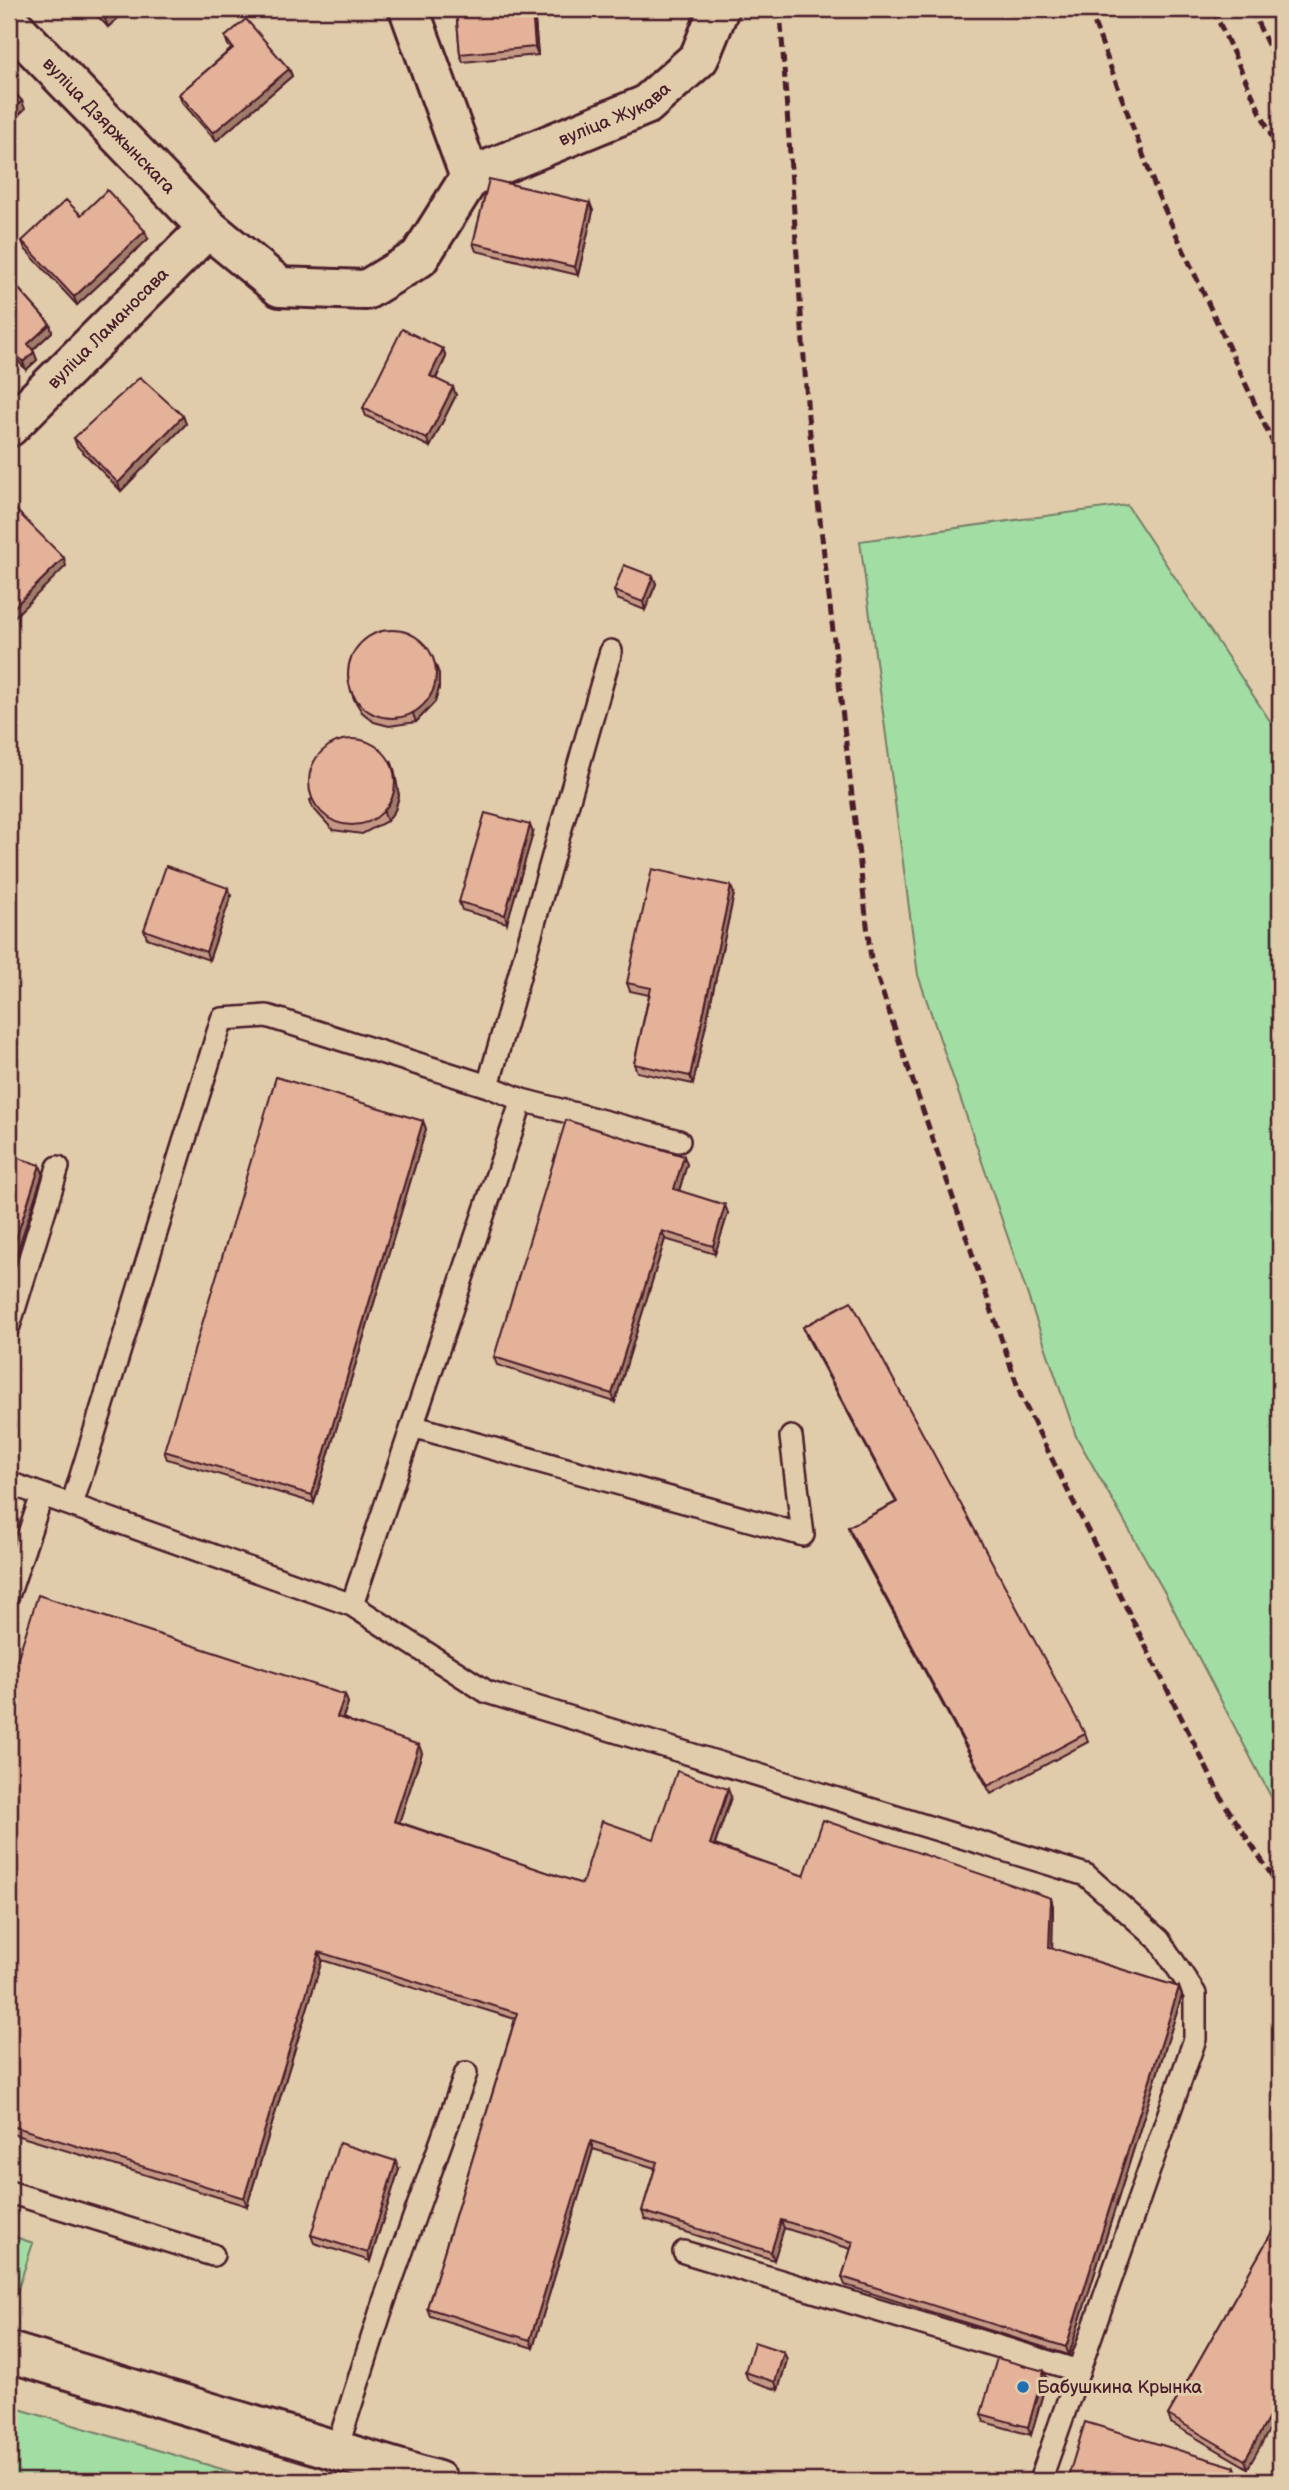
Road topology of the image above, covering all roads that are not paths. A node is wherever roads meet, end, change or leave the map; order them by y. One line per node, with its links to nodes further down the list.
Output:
1 (408, 9): 4 (street)
2 (719, 9): 4 (street, вуліца Жукава)
3 (9, 22): 5 (street, вуліца Дзяржынскага)
4 (470, 177): 5 (street, вуліца Дзяржынскага)
5 (208, 228): 6 (street, вуліца Ламаносава)
6 (9, 427)
7 (611, 651): 8 (lane)
8 (488, 1086): 9 (lane); 17 (lane)
9 (522, 1100): 10 (lane); 13 (lane)
10 (679, 1141)
11 (58, 1167): 12 (lane)
12 (9, 1326)
13 (412, 1426): 14 (lane); 19 (lane)
14 (791, 1437)
15 (9, 1483): 16 (lane)
16 (42, 1495): 17 (lane); 18 (lane)
17 (72, 1505): 19 (lane)
18 (9, 1593)
19 (352, 1605): 25 (lane)
20 (467, 2073): 26 (lane)
21 (9, 2192): 23 (lane)
22 (684, 2252): 25 (lane)
23 (213, 2255)
24 (9, 2352): 26 (street)
25 (1079, 2371): 28 (lane)
26 (336, 2451): 27 (street)
27 (438, 2481)
28 (1040, 2481)

